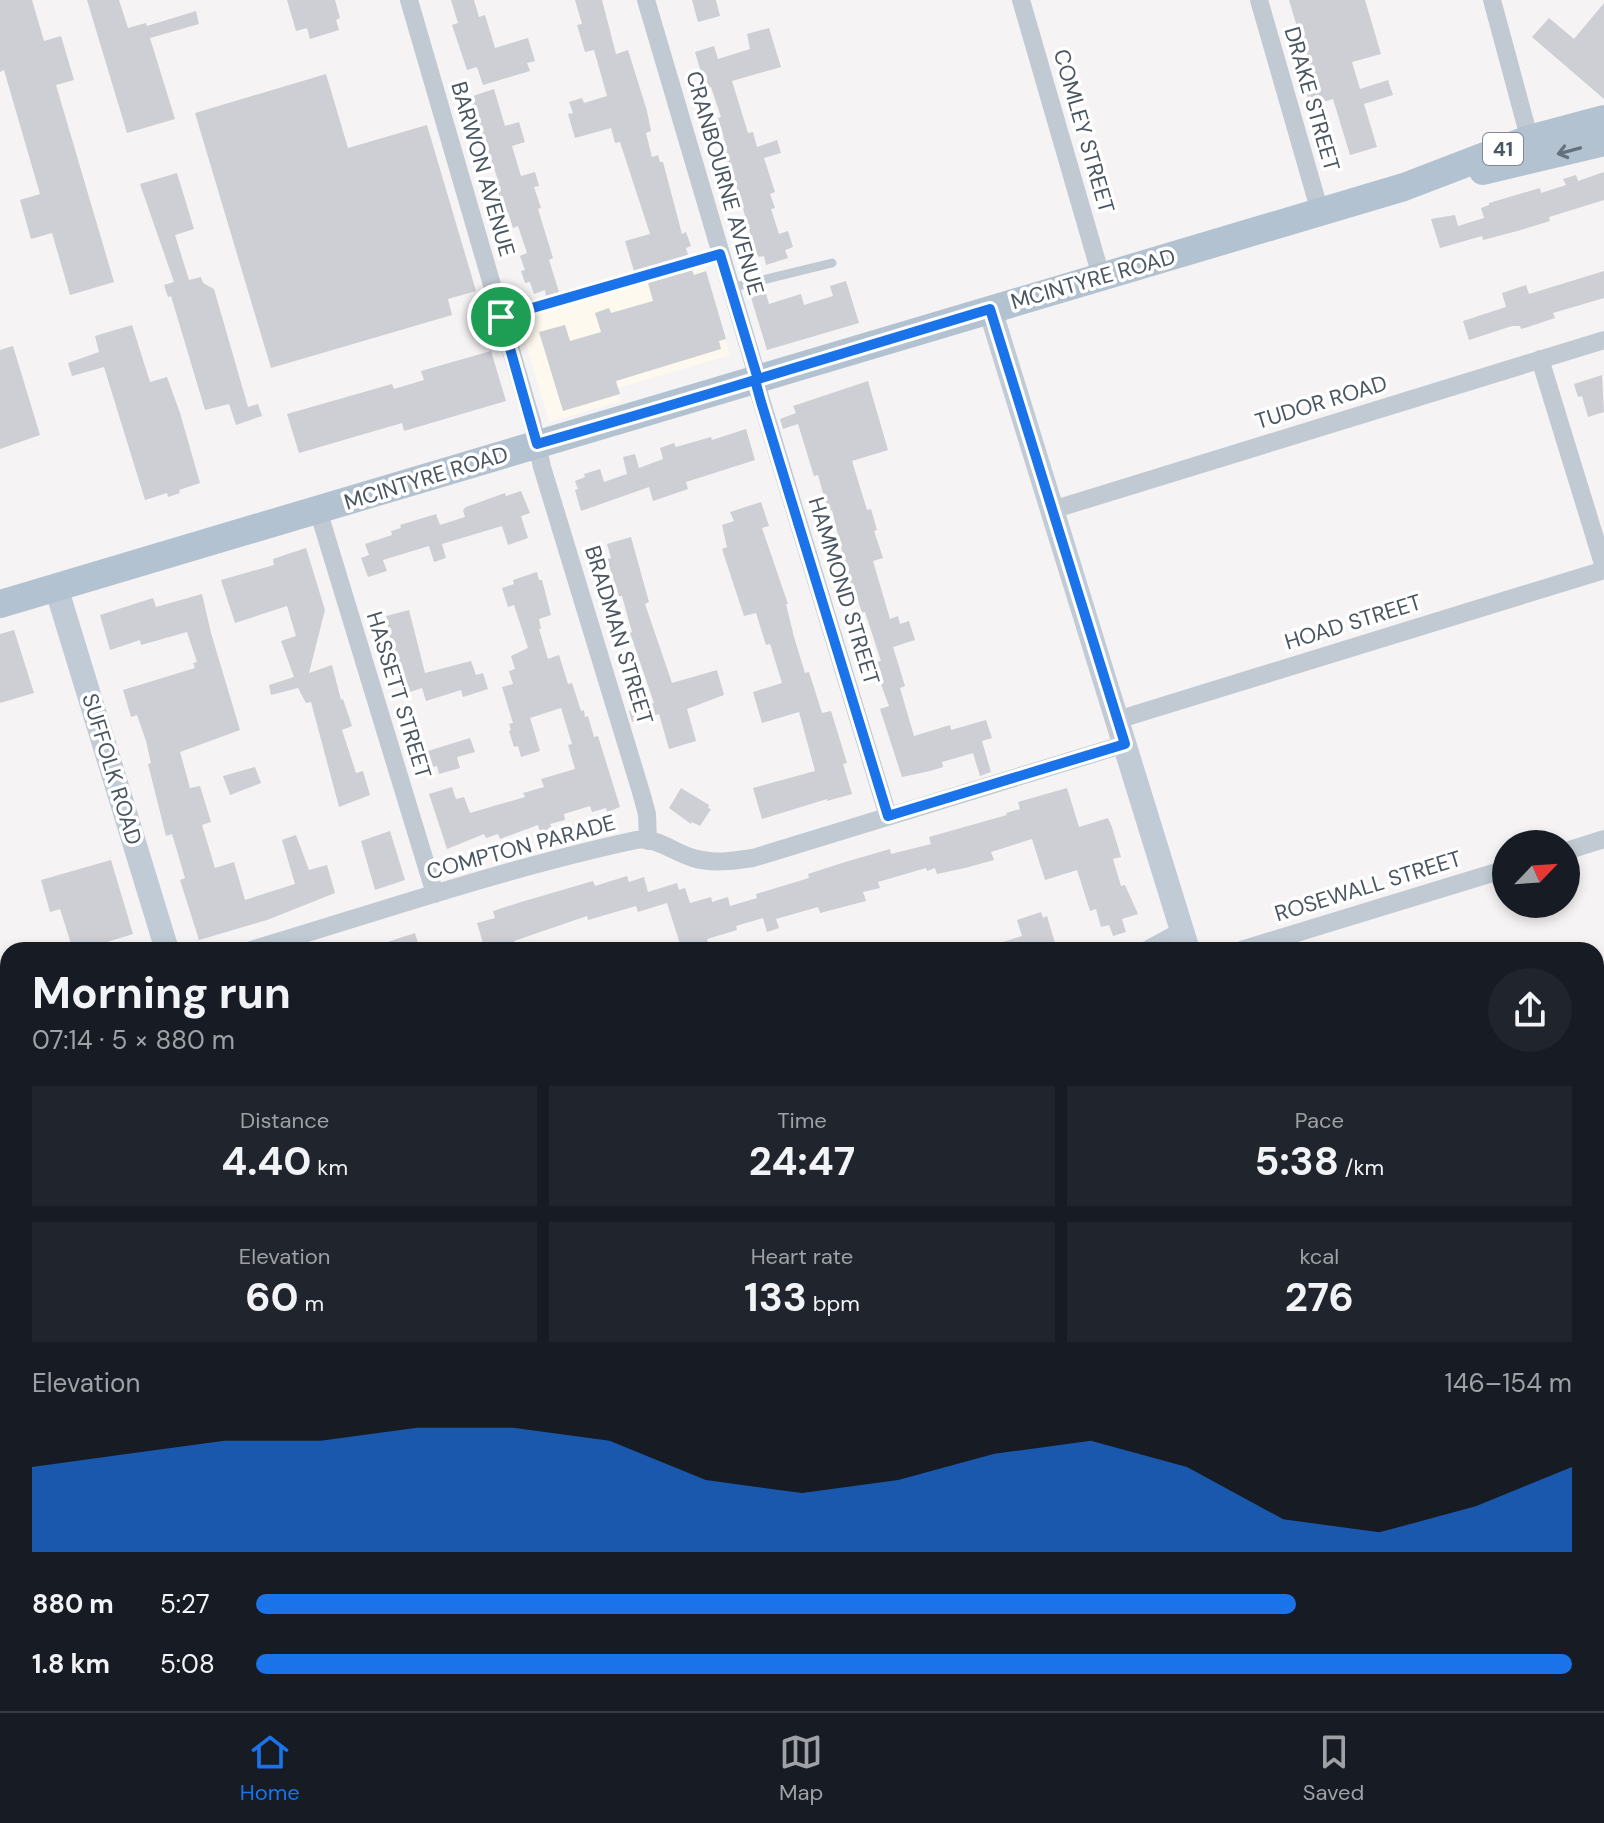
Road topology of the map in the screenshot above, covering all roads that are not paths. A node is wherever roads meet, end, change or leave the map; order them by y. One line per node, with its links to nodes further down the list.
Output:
1 (409, 0): 15 (street, BARWON AVENUE)
2 (646, 0): 10 (street, CRANBOURNE AVENUE)
3 (1021, 0): 12 (street, COMLEY STREET)
4 (1259, 0): 9 (street, DRAKE STREET)
5 (1492, 0): 8 (street)
6 (1604, 119): 8 (main road, MCINTYRE ROAD / 41)
7 (1604, 142): 8 (main road, MCINTYRE ROAD / 41, one-way to 8)
8 (1532, 149): 9 (main road, MCINTYRE ROAD / 41)
9 (1320, 212): 12 (main road, MCINTYRE ROAD / 41)
10 (720, 254): 13 (street, CRANBOURNE AVENUE); 15 (lane)
11 (832, 263): 13 (lane)
12 (1101, 276): 14 (main road, MCINTYRE ROAD / 41)
13 (730, 288): 18 (street, CRANBOURNE AVENUE)
14 (990, 309): 18 (main road, MCINTYRE ROAD / 41); 21 (street)
15 (501, 317): 19 (street, BARWON AVENUE)
16 (1604, 340): 17 (street, TUDOR ROAD)
17 (1540, 359): 21 (street, TUDOR ROAD); 22 (street)
18 (756, 380): 19 (main road, MCINTYRE ROAD / 41); 27 (street, HAMMOND STREET)
19 (537, 444): 20 (main road, MCINTYRE ROAD / 41); 29 (street, BRADMAN STREET)
20 (318, 510): 23 (main road, MCINTYRE ROAD / 41); 32 (street, HASSETT STREET)
21 (1052, 510): 25 (street)
22 (1604, 569): 25 (street, HOAD STREET)
23 (56, 587): 24 (main road, MCINTYRE ROAD / 41); 33 (street, SUFFOLK ROAD)
24 (0, 604)
25 (1117, 720): 26 (street)
26 (1125, 744): 27 (street, COMPTON PARADE); 35 (street)
27 (888, 816): 29 (street, COMPTON PARADE)
28 (1604, 839): 30 (street)
29 (648, 841): 32 (street, COMPTON PARADE)
30 (1580, 847)
31 (1492, 873): 36 (street, ROSEWALL STREET)
32 (435, 894): 34 (street, COMPTON PARADE)
33 (159, 942)
34 (277, 942)
35 (1183, 942)
36 (1269, 942)

